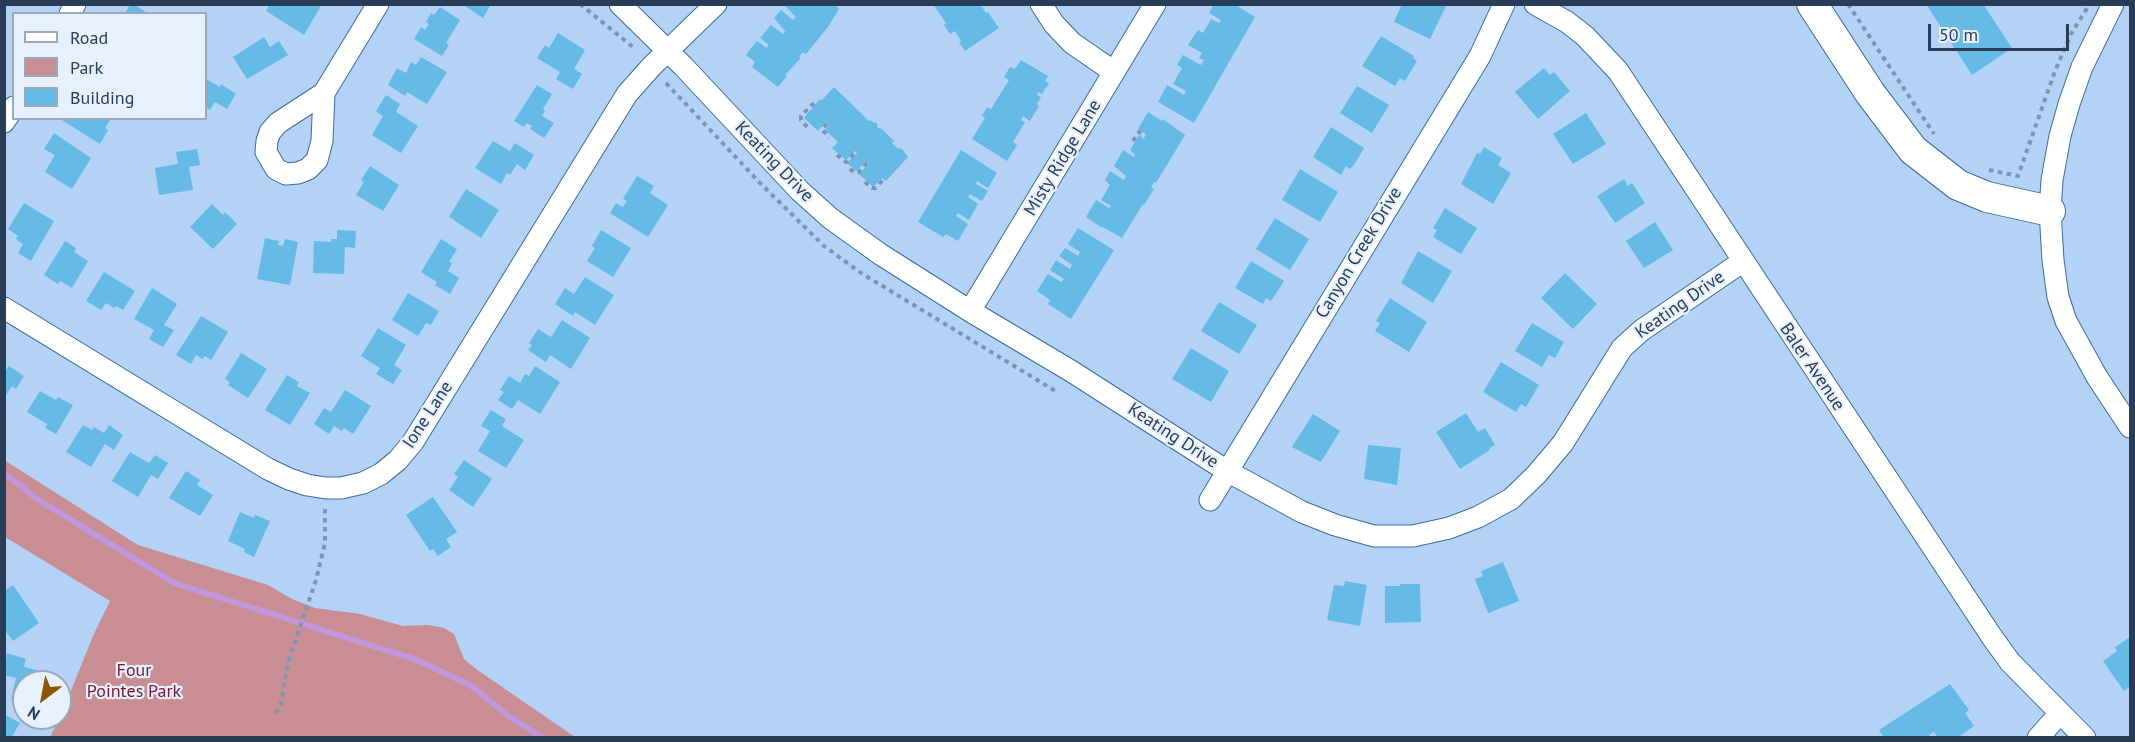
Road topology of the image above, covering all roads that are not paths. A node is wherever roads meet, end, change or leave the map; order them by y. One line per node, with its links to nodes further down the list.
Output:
1 (378, 4): 12 (street)
2 (620, 4): 10 (street, Keating Drive)
3 (716, 4): 10 (street, Ione Lane)
4 (1041, 4): 11 (street)
5 (1155, 4): 11 (street, Misty Ridge Lane)
6 (1504, 4): 18 (street, Canyon Creek Drive)
7 (1535, 4): 14 (street, Baler Avenue)
8 (1812, 4): 13 (street)
9 (2113, 4): 13 (street)
10 (668, 51): 15 (street, Ione Lane); 16 (street, Keating Drive)
11 (1114, 72): 16 (street, Misty Ridge Lane)
12 (324, 93)
13 (2050, 211): 17 (street)
14 (1742, 262): 18 (street, Keating Drive); 20 (street, Baler Avenue)
15 (4, 308)
16 (970, 311): 18 (street, Keating Drive)
17 (2130, 427)
18 (1227, 471): 19 (street, Canyon Creek Drive)
19 (1210, 500)
20 (2060, 713): 21 (street); 22 (street, Baler Avenue)
21 (2038, 738)
22 (2085, 738)

